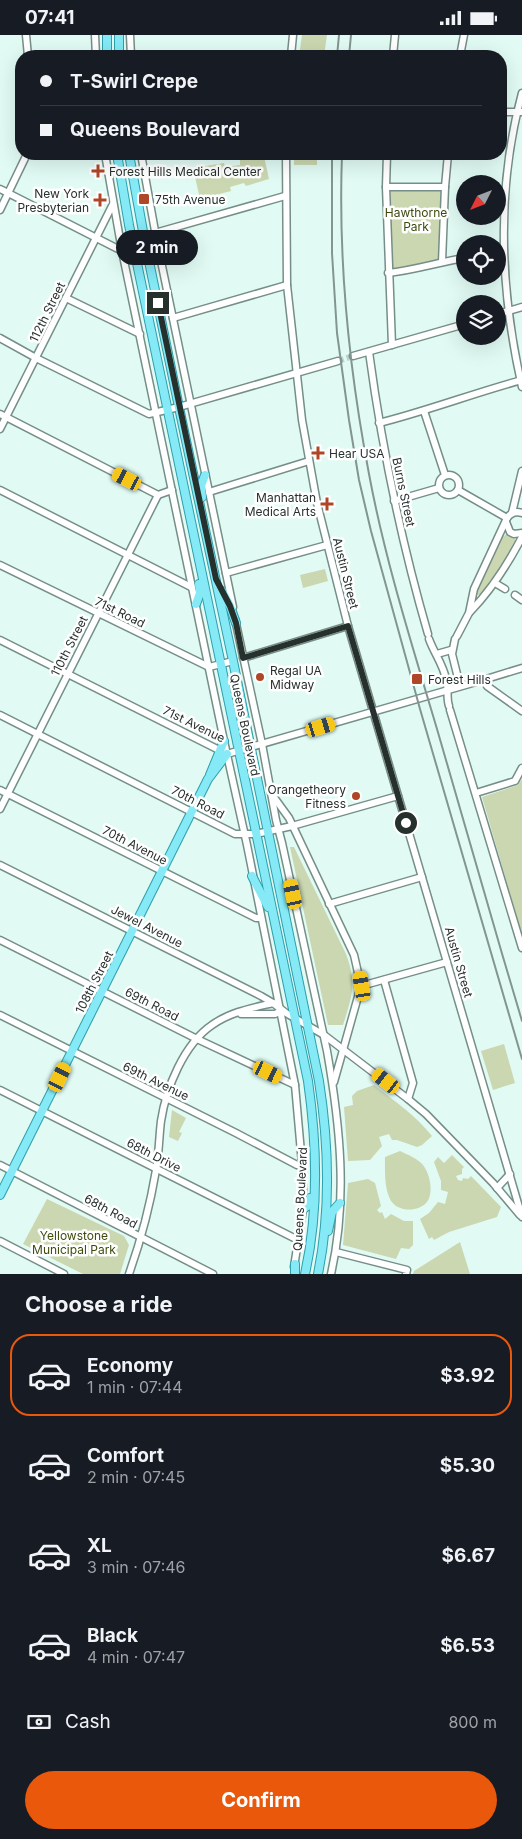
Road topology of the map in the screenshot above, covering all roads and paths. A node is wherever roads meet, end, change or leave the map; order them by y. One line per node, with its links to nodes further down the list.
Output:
1 (26, 35): 9 (street)
2 (95, 35): 10 (street)
3 (107, 35): 11 (main road)
4 (119, 35): 12 (main road)
5 (130, 35): 13 (street)
6 (293, 35): 14 (street)
7 (396, 35): 15 (street)
8 (464, 35): 16 (street)
9 (27, 50)
10 (96, 50)
11 (107, 50)
12 (119, 50)
13 (131, 50)
14 (292, 50)
15 (395, 50)
16 (461, 50)
17 (522, 93): 19 (street)
18 (507, 112): 19 (street)
19 (520, 112): 38 (street)
20 (24, 160): 33 (street)
21 (106, 160): 35 (street, Queens Boulevard)
22 (113, 160): 29 (main road)
23 (118, 160): 29 (main road, Queens Boulevard)
24 (131, 160): 62 (main road, Queens Boulevard)
25 (142, 160): 37 (street, Queens Boulevard)
26 (286, 160): 34 (street, Austin Street)
27 (387, 160): 30 (street)
28 (447, 160): 31 (street)
29 (121, 181): 63 (main road, Queens Boulevard)
30 (386, 187): 31 (street); 43 (street)
31 (445, 187): 42 (street)
32 (0, 189): 33 (street)
33 (8, 193): 36 (street); 39 (street)
34 (285, 196): 37 (street); 44 (street, Austin Street)
35 (113, 204): 39 (street, 112th Street); 40 (street, Queens Boulevard)
36 (0, 209)
37 (155, 233): 50 (street, Queens Boulevard)
38 (501, 235)
39 (96, 237): 40 (street); 46 (street, 112th Street)
40 (122, 251): 52 (street, Queens Boulevard)
41 (456, 260): 42 (street)
42 (442, 262): 43 (street)
43 (388, 273): 54 (street)
44 (287, 285): 50 (street); 59 (street, Austin Street)
45 (505, 285): 48 (street)
46 (66, 297): 52 (street); 57 (street, 112th Street)
47 (522, 307): 48 (street)
48 (509, 311): 49 (street); 60 (street)
49 (506, 312)
50 (173, 317): 61 (street, Queens Boulevard)
51 (456, 327): 54 (street)
52 (140, 334): 65 (street, Queens Boulevard)
53 (0, 338): 57 (street)
54 (392, 345): 55 (street)
55 (369, 352): 56 (street); 67 (street, Burns Street)
56 (354, 356)
57 (36, 358): 65 (street); 66 (street, 112th Street)
58 (338, 361): 59 (street)
59 (296, 373): 61 (street); 69 (street, Austin Street)
60 (522, 382): 64 (street)
61 (191, 403): 62 (street); 71 (street, Queens Boulevard)
62 (179, 407): 63 (street); 82 (main road, Queens Boulevard)
63 (168, 410): 65 (street); 84 (main road, Queens Boulevard)
64 (424, 411): 67 (street); 72 (street)
65 (156, 413): 75 (street, Queens Boulevard)
66 (3, 416): 68 (street, 112th Street); 78 (street)
67 (379, 423): 79 (street, Burns Street)
68 (0, 429)
69 (309, 461): 77 (street); 85 (street, Austin Street)
70 (522, 471): 81 (street)
71 (205, 475): 77 (street, Queens Boulevard); 82 (main road)
72 (445, 475): 73 (street); 76 (street)
73 (439, 488): 76 (street); 79 (street)
74 (0, 490): 86 (street)
75 (172, 490): 78 (street); 91 (street, Queens Boulevard)
76 (458, 490): 81 (street)
77 (209, 491): 88 (street, Queens Boulevard)
78 (158, 495): 86 (street, 110th Street)
79 (394, 501): 102 (street, Burns Street)
80 (522, 513): 81 (street)
81 (508, 518): 83 (street); 96 (street)
82 (204, 523): 89 (main road, Queens Boulevard)
83 (522, 535): 90 (street)
84 (195, 542): 95 (main road); 105 (main road, Queens Boulevard)
85 (327, 545): 88 (street); 99 (street, Austin Street)
86 (128, 553): 91 (street); 97 (street, 110th Street)
87 (0, 565): 97 (street, 71st Road)
88 (226, 573): 98 (street, Queens Boulevard)
89 (216, 579): 98 (main road); 104 (main road, Queens Boulevard)
90 (495, 583): 92 (street); 96 (street)
91 (192, 587): 95 (street, Queens Boulevard)
92 (505, 589)
93 (515, 595): 94 (street)
94 (522, 600)
95 (196, 604): 106 (street, Queens Boulevard)
96 (469, 613): 101 (street)
97 (98, 614): 106 (street, 71st Road); 108 (street, 110th Street)
98 (236, 623): 103 (street, Queens Boulevard)
99 (348, 626): 103 (street); 112 (street, Austin Street)
100 (0, 640): 108 (street, 71st Avenue)
101 (451, 650): 102 (street); 110 (street)
102 (437, 654): 111 (street, Burns Street)
103 (243, 658): 117 (street, Queens Boulevard)
104 (233, 661): 105 (street); 118 (main road, Queens Boulevard)
105 (220, 665): 106 (street); 119 (main road, Queens Boulevard)
106 (209, 667): 116 (street, Queens Boulevard)
107 (522, 668): 109 (street, 71st Avenue)
108 (68, 674): 115 (street, 110th Street); 120 (street, 71st Avenue)
109 (480, 681): 110 (street, 71st Avenue); 113 (street)
110 (460, 686): 111 (street, 71st Avenue)
111 (447, 690): 112 (street, 71st Avenue); 123 (street)
112 (373, 711): 117 (street, 71st Avenue); 126 (street, Austin Street)
113 (522, 711)
114 (0, 715): 115 (street, 70th Road)
115 (37, 733): 124 (street, 110th Street); 128 (street, 70th Road)
116 (224, 741): 120 (main road, 108th Street)
117 (262, 744): 118 (street, 71st Avenue); 125 (street, Queens Boulevard)
118 (250, 747): 119 (street, 71st Avenue); 131 (main road, Queens Boulevard)
119 (238, 750): 120 (street, 71st Avenue); 133 (main road, Queens Boulevard)
120 (223, 751): 128 (main road, 108th Street); 132 (street, Queens Boulevard)
121 (522, 768): 123 (street)
122 (0, 790): 124 (street, 70th Avenue)
123 (476, 793): 143 (street)
124 (8, 794): 127 (street, 110th Street); 135 (street, 70th Avenue)
125 (272, 794): 129 (street, Queens Boulevard); 130 (street, Queens Boulevard)
126 (398, 795): 129 (street, 70th Road); 137 (street, Austin Street)
127 (0, 809)
128 (192, 811): 132 (street, 70th Road); 135 (main road, 108th Street)
129 (292, 826): 130 (street, 70th Road); 138 (street, Queens Boulevard)
130 (278, 829): 131 (street, 70th Road); 154 (street, Queens Boulevard)
131 (268, 831): 133 (street, 70th Road); 153 (main road, Queens Boulevard)
132 (245, 834): 133 (street, 70th Road); 136 (street, Queens Boulevard)
133 (256, 834): 140 (main road, Queens Boulevard)
134 (0, 865): 141 (street, Jewel Avenue)
135 (162, 871): 139 (street, 70th Avenue); 141 (main road, 108th Street)
136 (252, 876): 139 (street, Queens Boulevard); 140 (main road)
137 (422, 877): 138 (street); 144 (street, Austin Street)
138 (330, 904): 146 (street, Queens Boulevard)
139 (262, 919): 149 (street, Queens Boulevard)
140 (274, 922): 152 (main road, Queens Boulevard)
141 (132, 931): 147 (main road, 108th Street); 148 (street, Jewel Avenue)
142 (0, 940): 147 (street, 69th Road)
143 (522, 948)
144 (447, 961): 145 (street); 168 (street, Austin Street)
145 (384, 980): 146 (street); 162 (street)
146 (362, 986): 156 (street, Queens Boulevard)
147 (102, 991): 155 (street, 69th Road); 157 (main road, 108th Street)
148 (273, 1003): 149 (street, Jewel Avenue); 150 (street)
149 (281, 1011): 150 (street); 152 (street, Jewel Avenue); 158 (street, Queens Boulevard)
150 (232, 1014): 155 (street)
151 (0, 1015): 157 (street, 69th Avenue)
152 (294, 1019): 153 (street, Jewel Avenue); 169 (main road, Queens Boulevard)
153 (308, 1026): 154 (street, Jewel Avenue); 175 (main road, Queens Boulevard)
154 (324, 1035): 156 (street, Jewel Avenue); 159 (street, Queens Boulevard)
155 (197, 1039): 158 (street, 69th Road); 161 (street)
156 (343, 1049): 159 (street, Queens Boulevard); 162 (street, Jewel Avenue)
157 (72, 1051): 161 (street, 69th Avenue); 163 (main road, 108th Street)
158 (295, 1085): 165 (street, Queens Boulevard)
159 (333, 1085): 172 (street, Queens Boulevard)
160 (0, 1090): 163 (street, 68th Drive)
161 (166, 1099): 165 (street, 69th Avenue); 166 (street)
162 (408, 1099): 170 (street, Jewel Avenue)
163 (42, 1111): 166 (street, 68th Drive); 167 (main road, 108th Street)
164 (0, 1165): 167 (street, 68th Road)
165 (302, 1166): 173 (street, Queens Boulevard)
166 (156, 1169): 176 (street); 177 (street, 68th Drive)
167 (12, 1171): 171 (main road, 108th Street); 176 (street, 68th Road)
168 (510, 1174): 170 (street); 174 (street, Austin Street)
169 (314, 1182): 173 (main road); 186 (main road, Queens Boulevard)
170 (497, 1187): 174 (street, Jewel Avenue)
171 (0, 1195)
172 (340, 1203): 175 (main road); 179 (street, Queens Boulevard)
173 (303, 1209): 177 (street, Queens Boulevard)
174 (522, 1217)
175 (324, 1237): 187 (main road, Queens Boulevard)
176 (141, 1239): 183 (street); 184 (street, 68th Road)
177 (298, 1240): 180 (street, Queens Boulevard)
178 (0, 1241): 182 (street)
179 (336, 1252): 181 (street); 188 (street, Queens Boulevard)
180 (295, 1264): 185 (main road)
181 (407, 1272)
182 (64, 1274)
183 (129, 1274)
184 (213, 1274)
185 (294, 1274)
186 (305, 1274)
187 (318, 1274)
188 (331, 1274)

